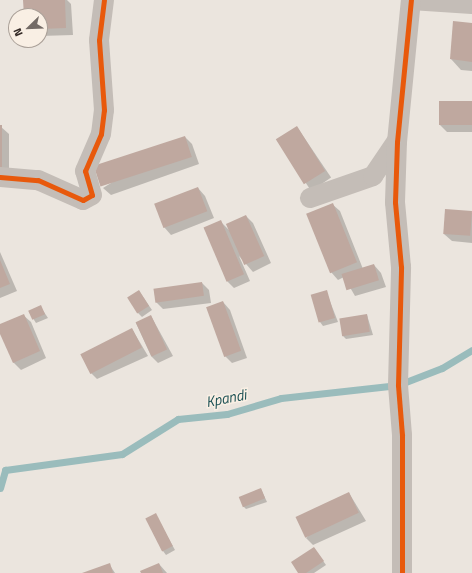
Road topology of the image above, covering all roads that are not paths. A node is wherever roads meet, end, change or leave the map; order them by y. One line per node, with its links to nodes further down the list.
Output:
1 (104, 0): 5 (street)
2 (411, 0): 3 (street); 4 (street)
3 (472, 4)
4 (397, 142): 6 (street); 7 (street)
5 (0, 177)
6 (310, 198)
7 (402, 573)

